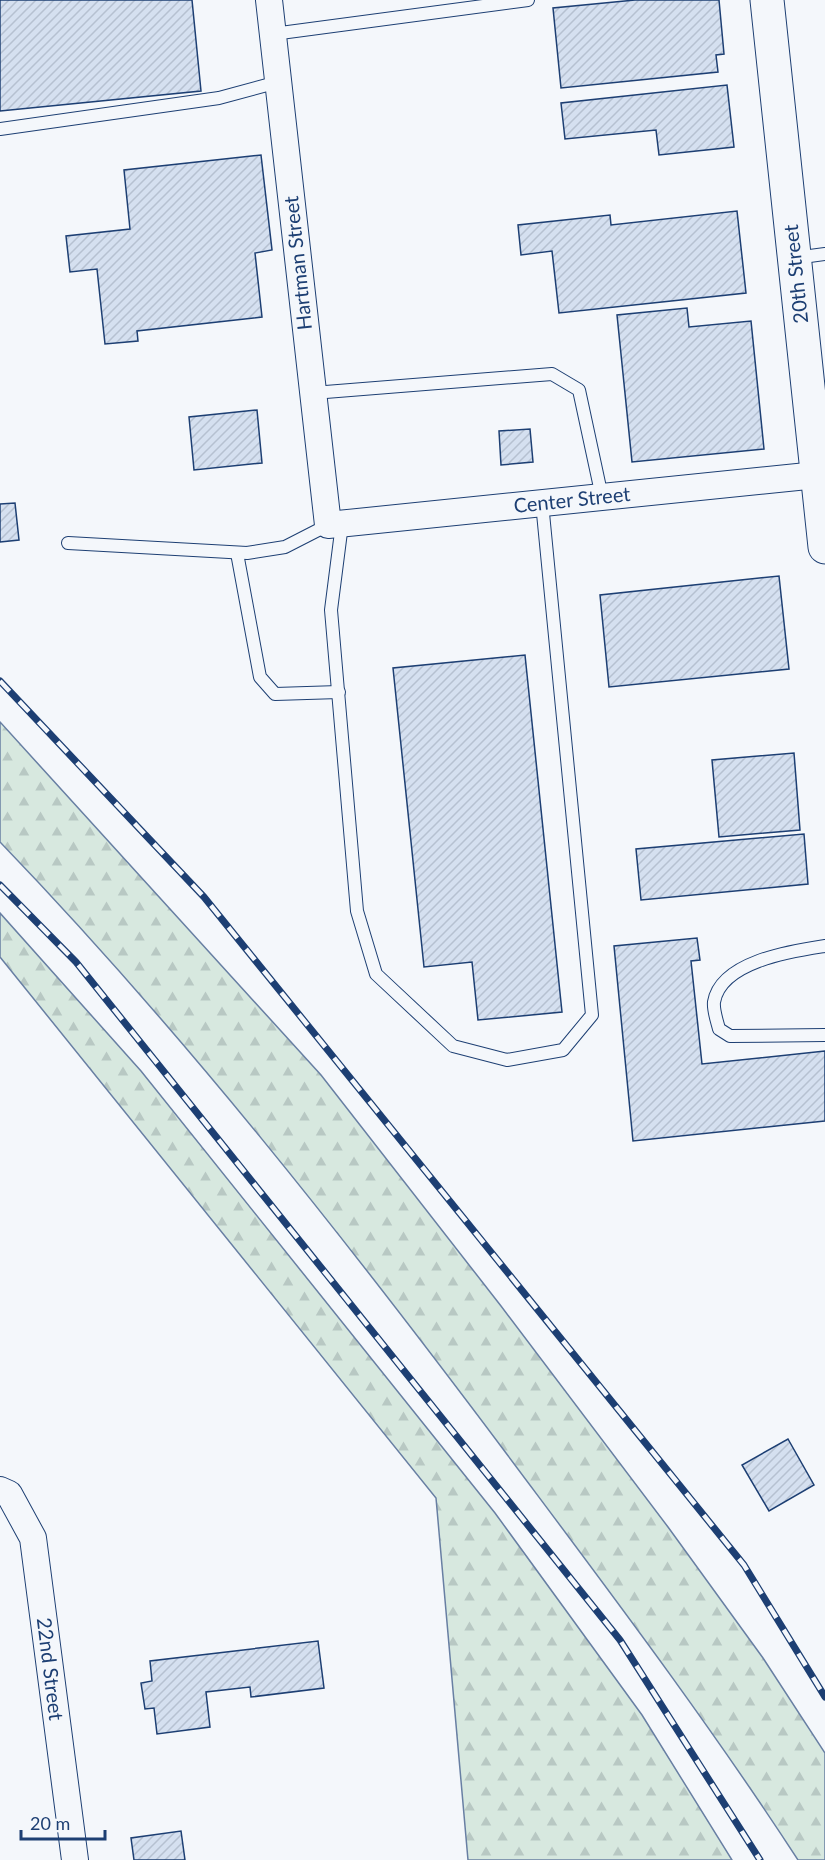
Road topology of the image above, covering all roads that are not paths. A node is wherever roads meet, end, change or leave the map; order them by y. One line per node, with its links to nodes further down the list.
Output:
1 (269, 0): 4 (street, Hartman Street)
2 (528, 0): 4 (lane)
3 (767, 0): 7 (street, 20th Street)
4 (273, 34): 5 (street, Hartman Street)
5 (278, 82): 6 (lane); 8 (street, Hartman Street)
6 (0, 129)
7 (810, 256): 9 (street, 20th Street)
8 (313, 393): 10 (lane); 12 (street, Hartman Street)
9 (821, 473): 10 (street, Center Street); 14 (street, 20th Street)
10 (602, 497): 11 (street, Center Street)
11 (542, 503): 12 (street, Center Street); 16 (lane)
12 (335, 524): 15 (lane); 16 (lane)
13 (69, 543): 15 (lane)
14 (825, 547)
15 (237, 553): 16 (lane)
16 (339, 692)
17 (825, 946): 18 (lane)
18 (825, 1035)
19 (0, 1490): 20 (street, 22nd Street)
20 (75, 1860)

